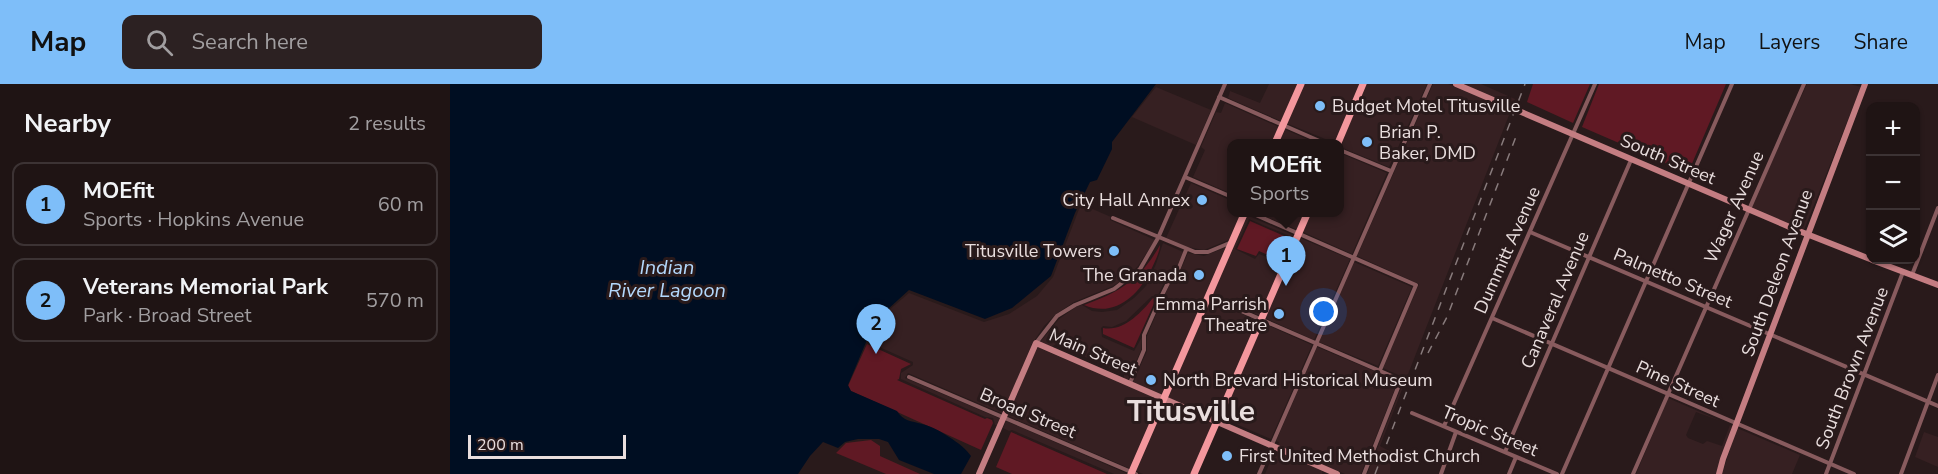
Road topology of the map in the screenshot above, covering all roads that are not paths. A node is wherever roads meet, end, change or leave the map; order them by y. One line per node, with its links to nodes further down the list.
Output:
1 (1225, 84): 10 (street)
2 (1301, 84): 11 (main road)
3 (1364, 84): 15 (main road)
4 (1430, 84): 18 (street)
5 (1456, 84): 12 (street, South Street)
6 (1595, 84): 12 (street, Dummitt Avenue)
7 (1732, 84): 20 (street)
8 (1804, 84): 23 (street, Wager Avenue)
9 (1864, 84): 30 (street, South Deleon Avenue)
10 (1219, 97): 11 (street); 19 (street)
11 (1283, 125): 13 (main road); 14 (street)
12 (1573, 134): 17 (street, South Street); 28 (street, Dummitt Avenue)
13 (1277, 139)
14 (1313, 139)
15 (1340, 139)
16 (1344, 152): 18 (street)
17 (1631, 160): 20 (street, South Street); 34 (street, Canaveral Avenue)
18 (1390, 171): 36 (street)
19 (1185, 177): 21 (street); 31 (street)
20 (1688, 184): 23 (street, South Street); 40 (street)
21 (1227, 195)
22 (1938, 208): 39 (street)
23 (1748, 209): 30 (street, South Street); 43 (street, Wager Avenue)
24 (1245, 217): 32 (main road)
25 (1257, 217): 29 (street)
26 (1306, 217): 29 (main road)
27 (1113, 218): 31 (street)
28 (1530, 232): 34 (street, Palmetto Street); 44 (street, Dummitt Avenue)
29 (1299, 234): 36 (street); 45 (main road)
30 (1807, 234): 35 (street, South Street); 46 (street, South Deleon Avenue)
31 (1158, 238): 33 (street); 48 (street)
32 (1233, 241): 33 (street); 42 (main road)
33 (1186, 250): 55 (street)
34 (1589, 256): 40 (street, Palmetto Street); 47 (street, Canaveral Avenue)
35 (1866, 257)
36 (1353, 258): 49 (street); 51 (street)
37 (1883, 264): 38 (street, South Street)
38 (1903, 272): 39 (street, South Street); 52 (street, South Brown Avenue)
39 (1912, 275): 41 (street, South Street)
40 (1647, 282): 43 (street, Palmetto Street); 50 (street)
41 (1938, 285)
42 (1208, 297): 45 (street); 57 (main road)
43 (1706, 307): 46 (street, Palmetto Street); 56 (street, Wager Avenue)
44 (1492, 318): 47 (street, Pine Street); 64 (street, Dummitt Avenue)
45 (1261, 320): 49 (street); 62 (main road)
46 (1770, 335): 52 (street, Palmetto Street); 63 (street, South Deleon Avenue)
47 (1551, 343): 50 (street, Pine Street); 67 (street, Canaveral Avenue)
48 (1036, 344): 55 (street, Main Street); 61 (street)
49 (1316, 344): 51 (street); 66 (street)
50 (1609, 369): 56 (street, Pine Street); 80 (street)
51 (1380, 370): 76 (street)
52 (1862, 374): 58 (street, Palmetto Street); 69 (street, South Brown Avenue)
53 (1938, 375): 58 (street)
54 (909, 377): 61 (street, Broad Street)
55 (1130, 384): 57 (street, Main Street)
56 (1667, 394): 63 (street, Pine Street); 81 (street, Wager Avenue)
57 (1164, 399): 62 (street, Main Street); 72 (main road)
58 (1928, 402): 59 (street, Palmetto Street); 85 (street)
59 (1938, 406)
60 (1412, 413): 64 (street, Tropic Street)
61 (1004, 418): 71 (street); 72 (street, Broad Street)
62 (1217, 422): 66 (street, Main Street); 73 (main road)
63 (1736, 424): 69 (street, Pine Street); 82 (street, South Deleon Avenue)
64 (1444, 426): 65 (street, Tropic Street)
65 (1456, 432): 67 (street, Tropic Street); 77 (street)
66 (1271, 446): 70 (street, Main Street); 74 (street)
67 (1505, 452): 68 (street, Tropic Street)
68 (1516, 457): 78 (street); 79 (street, Tropic Street)
69 (1829, 464): 83 (street, South Brown Avenue); 84 (street, Pine Street)
70 (1326, 472): 75 (street, Main Street)
71 (979, 474)
72 (1133, 474)
73 (1194, 474)
74 (1259, 474)
75 (1337, 474)
76 (1364, 474)
77 (1441, 474)
78 (1509, 474)
79 (1557, 474)
80 (1562, 474)
81 (1633, 474)
82 (1719, 474)
83 (1826, 474)
84 (1854, 474)
85 (1901, 474)

